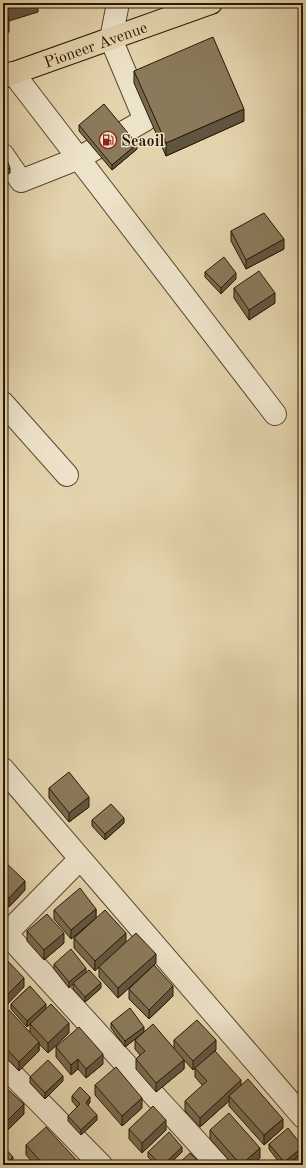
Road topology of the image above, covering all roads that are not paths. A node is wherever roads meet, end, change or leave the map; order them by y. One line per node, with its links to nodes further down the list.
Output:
1 (118, 3): 3 (street)
2 (203, 4): 3 (highway, Pioneer Avenue)
3 (111, 39): 4 (highway, Pioneer Avenue); 6 (street)
4 (8, 75): 6 (street)
5 (3, 155): 6 (street)
6 (79, 158): 8 (street)
7 (3, 403): 9 (street)
8 (275, 414)
9 (66, 475)
10 (3, 769): 11 (street)
11 (80, 858): 12 (street); 14 (street)
12 (4, 934): 16 (street)
13 (3, 1065): 15 (street)
14 (303, 1117)
15 (100, 1165)
16 (218, 1165)

